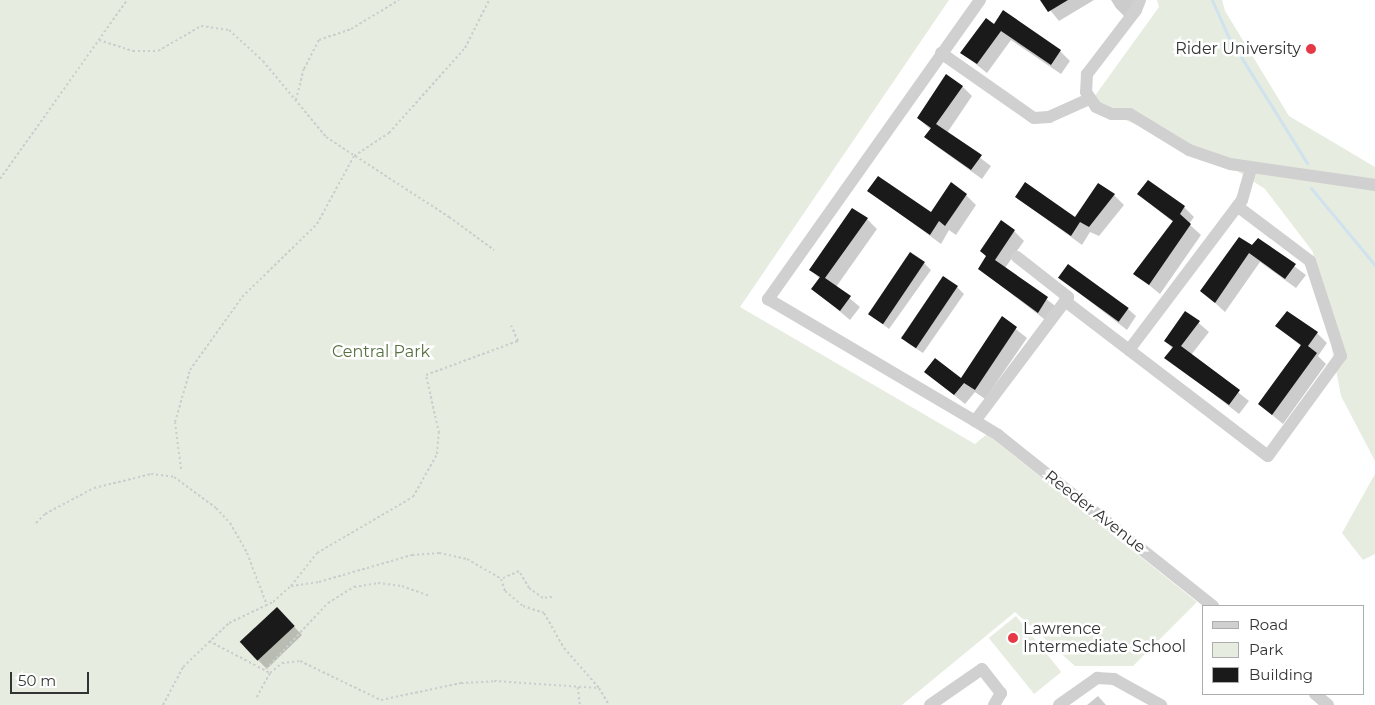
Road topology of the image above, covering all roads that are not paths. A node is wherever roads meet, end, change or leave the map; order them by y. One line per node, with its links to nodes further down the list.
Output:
1 (980, 0): 3 (street)
2 (1140, 0): 4 (street)
3 (941, 53): 4 (street); 11 (street, Reeder Avenue)
4 (1089, 99): 5 (street)
5 (1251, 168): 6 (street); 7 (street)
6 (1375, 185)
7 (1237, 206): 10 (street); 10 (street)
8 (1017, 257): 9 (street)
9 (1065, 301): 10 (street); 11 (street)
10 (1129, 350)
11 (975, 421): 12 (street, Reeder Avenue)
12 (1212, 605)
13 (1316, 695): 18 (street)
14 (930, 705): 15 (street)
15 (994, 705)
16 (1059, 705): 17 (street)
17 (1161, 705)
18 (1328, 705)

